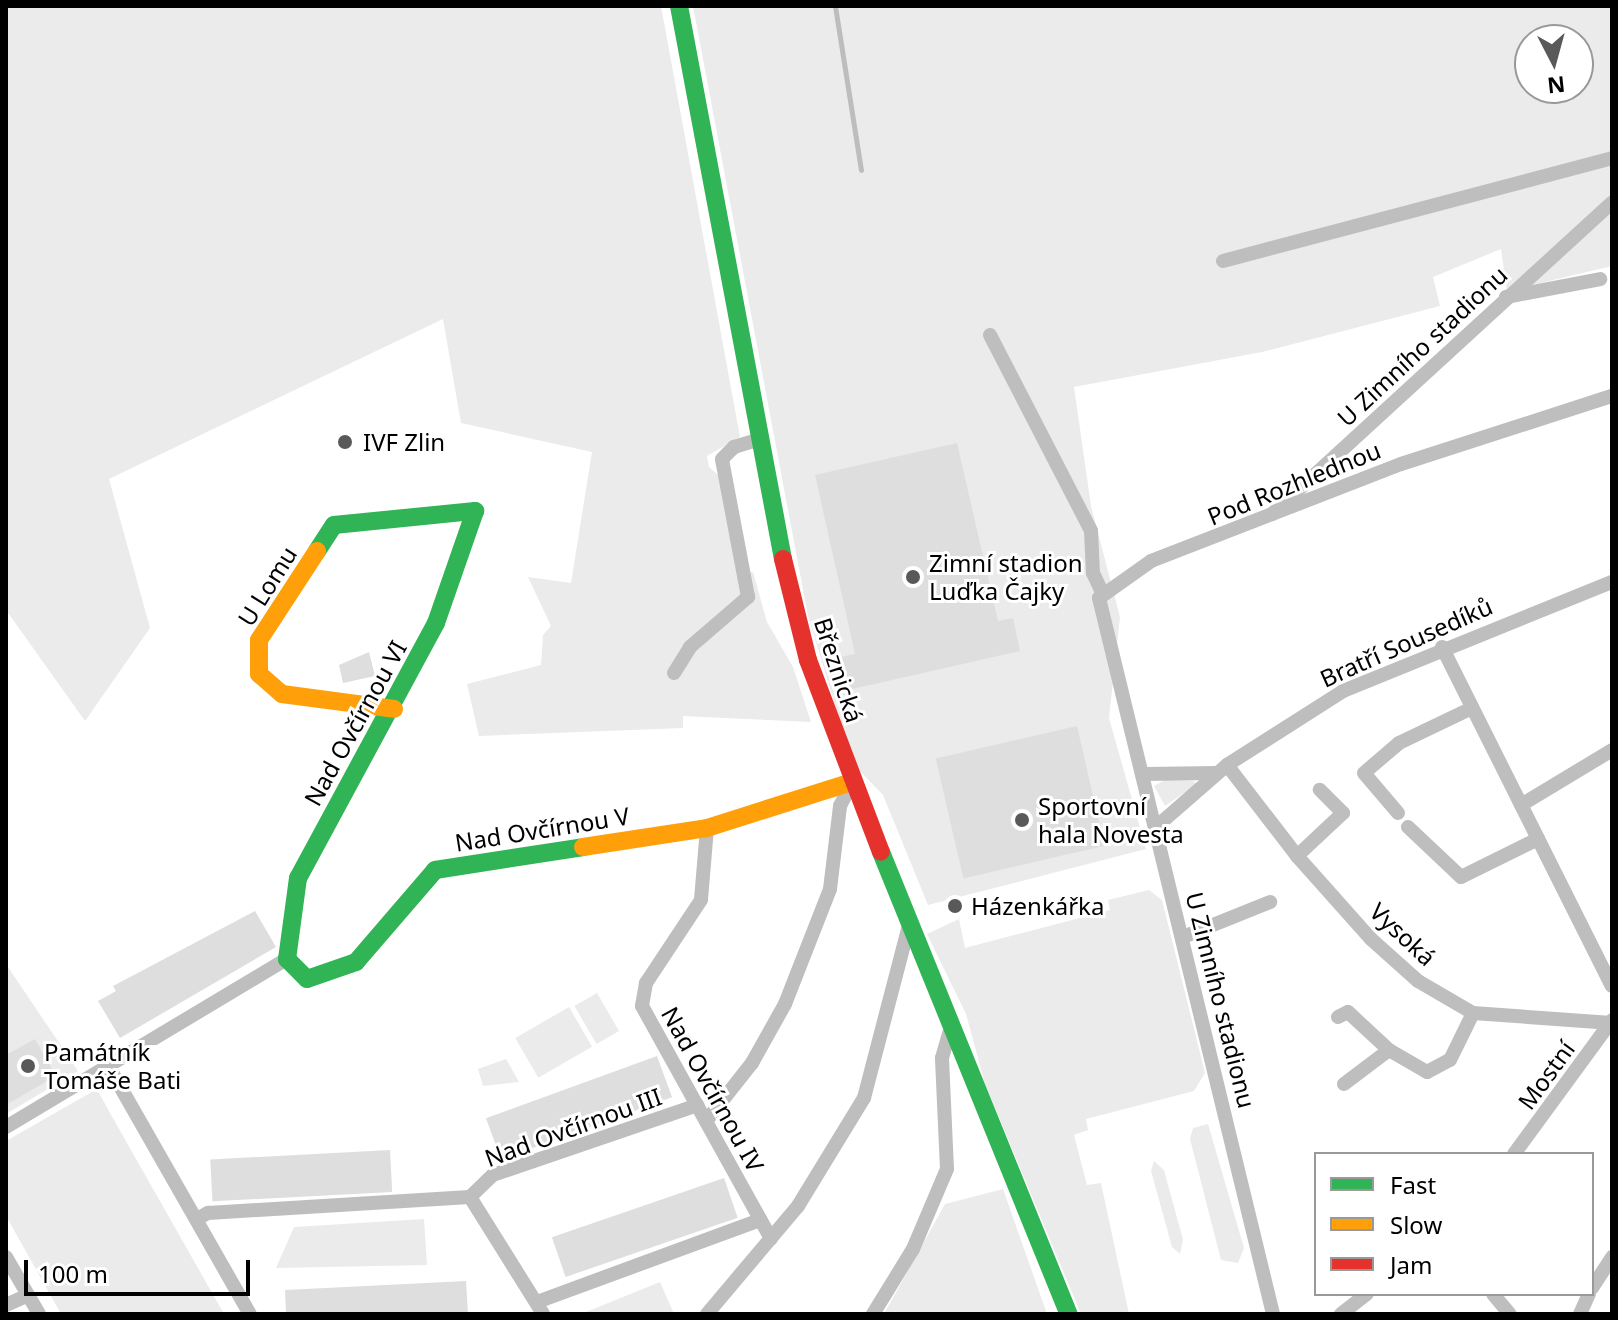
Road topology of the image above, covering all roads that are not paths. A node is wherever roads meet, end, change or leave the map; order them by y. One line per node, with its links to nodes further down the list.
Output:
1 (679, 6): 9 (street, Březnická)
2 (1612, 158): 4 (street)
3 (1612, 202): 6 (street, U Zimního stadionu)
4 (1223, 261)
5 (1600, 279): 6 (street)
6 (1506, 297): 11 (street, U Zimního stadionu)
7 (990, 335): 13 (street)
8 (1612, 396): 11 (street, Pod Rozhlednou)
9 (760, 439): 15 (street); 21 (street, Březnická)
10 (475, 511): 17 (street, Nad Ovčírnou VI); 17 (street, U Lomu)
11 (1263, 522): 13 (street, Pod Rozhlednou)
12 (1612, 582): 14 (street, Bratří Sousedíků)
13 (1102, 592): 20 (street, U Zimního stadionu)
14 (1442, 647): 16 (street); 19 (street, Bratří Sousedíků)
15 (674, 673)
16 (1472, 708): 23 (street); 24 (street)
17 (394, 709): 33 (street, Nad Ovčírnou VI)
18 (1612, 750): 23 (street)
19 (1222, 769): 20 (street); 25 (street, Bratří Sousedíků); 29 (street, Vysoká)
20 (1143, 774): 25 (street, U Zimního stadionu)
21 (852, 782): 27 (street, Nad Ovčírnou V); 31 (street, Březnická); 43 (street)
22 (1320, 790): 29 (street)
23 (1521, 805): 28 (street)
24 (1398, 813)
25 (1156, 827): 32 (street, U Zimního stadionu)
26 (1408, 827): 28 (street)
27 (707, 828): 33 (street, Nad Ovčírnou V); 42 (street, Nad Ovčírnou IV)
28 (1538, 839): 34 (street)
29 (1297, 856): 35 (street, Vysoká)
30 (1270, 902): 32 (street)
31 (910, 920): 38 (street, Březnická); 49 (street)
32 (1183, 937): 63 (street, U Zimního stadionu)
33 (287, 959): 40 (street)
34 (1612, 986)
35 (1473, 1013): 37 (street, Vysoká); 39 (street)
36 (1338, 1017): 39 (street)
37 (1611, 1022): 45 (street, Mostní)
38 (952, 1023): 61 (street); 62 (street, Březnická)
39 (1389, 1050): 41 (street)
40 (109, 1067): 44 (street); 47 (street)
41 (1344, 1084)
42 (697, 1105): 43 (street, Nad Ovčírnou IV); 46 (street, Nad Ovčírnou III)
43 (707, 1120): 48 (street, Nad Ovčírnou IV)
44 (6, 1127)
45 (1515, 1152)
46 (470, 1197): 47 (street); 57 (street)
47 (197, 1219): 59 (street)
48 (760, 1220): 49 (street, Nad Ovčírnou IV); 57 (street)
49 (771, 1239): 60 (street)
50 (6, 1257): 53 (street)
51 (1612, 1257): 52 (street)
52 (1594, 1285)
53 (28, 1295): 56 (street); 58 (street)
54 (1364, 1296): 64 (street)
55 (1495, 1296): 65 (street)
56 (6, 1305)
57 (540, 1308)
58 (39, 1314)
59 (250, 1314)
60 (707, 1314)
61 (873, 1314)
62 (1069, 1314)
63 (1273, 1314)
64 (1341, 1314)
65 (1510, 1314)

